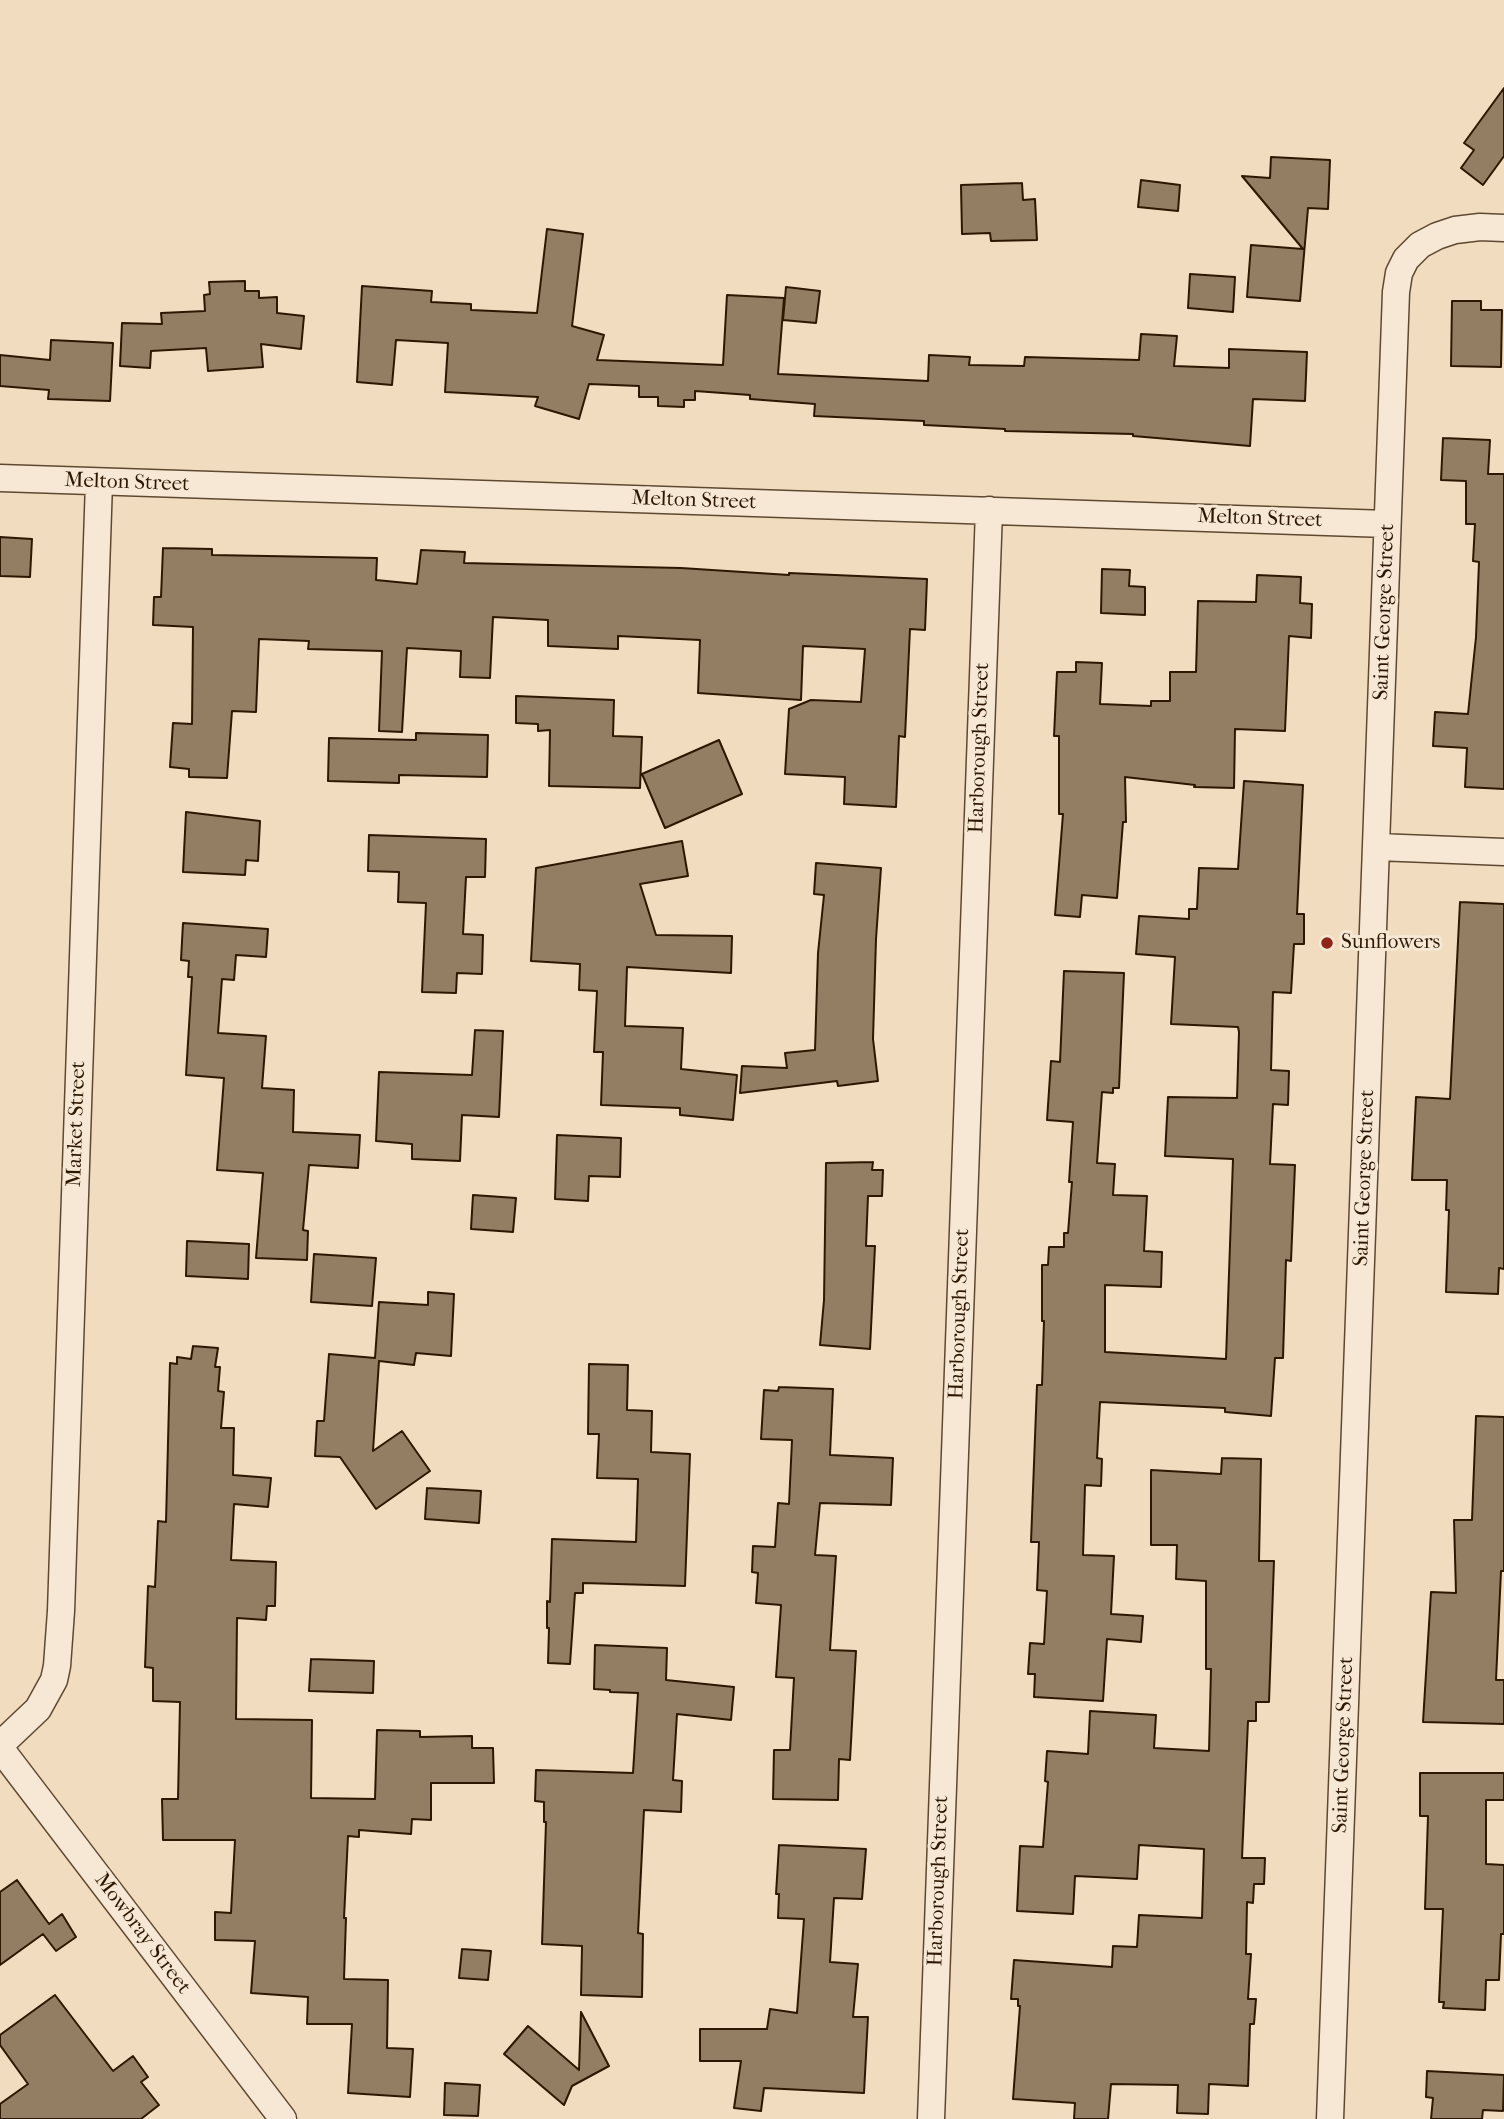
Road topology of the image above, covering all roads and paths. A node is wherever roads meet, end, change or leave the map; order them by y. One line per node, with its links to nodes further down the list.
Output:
1 (1504, 228): 5 (street, Saint George Street)
2 (0, 478): 3 (street, Melton Street)
3 (99, 482): 4 (street, Melton Street); 8 (street, Market Street)
4 (989, 510): 5 (street, Melton Street); 10 (street, Harborough Street)
5 (1387, 524): 6 (street, Saint George Street)
6 (1377, 847): 7 (street); 11 (street, Saint George Street)
7 (1504, 852)
8 (0, 1747): 9 (street, Mowbray Street)
9 (283, 2119)
10 (931, 2119)
11 (1330, 2119)

